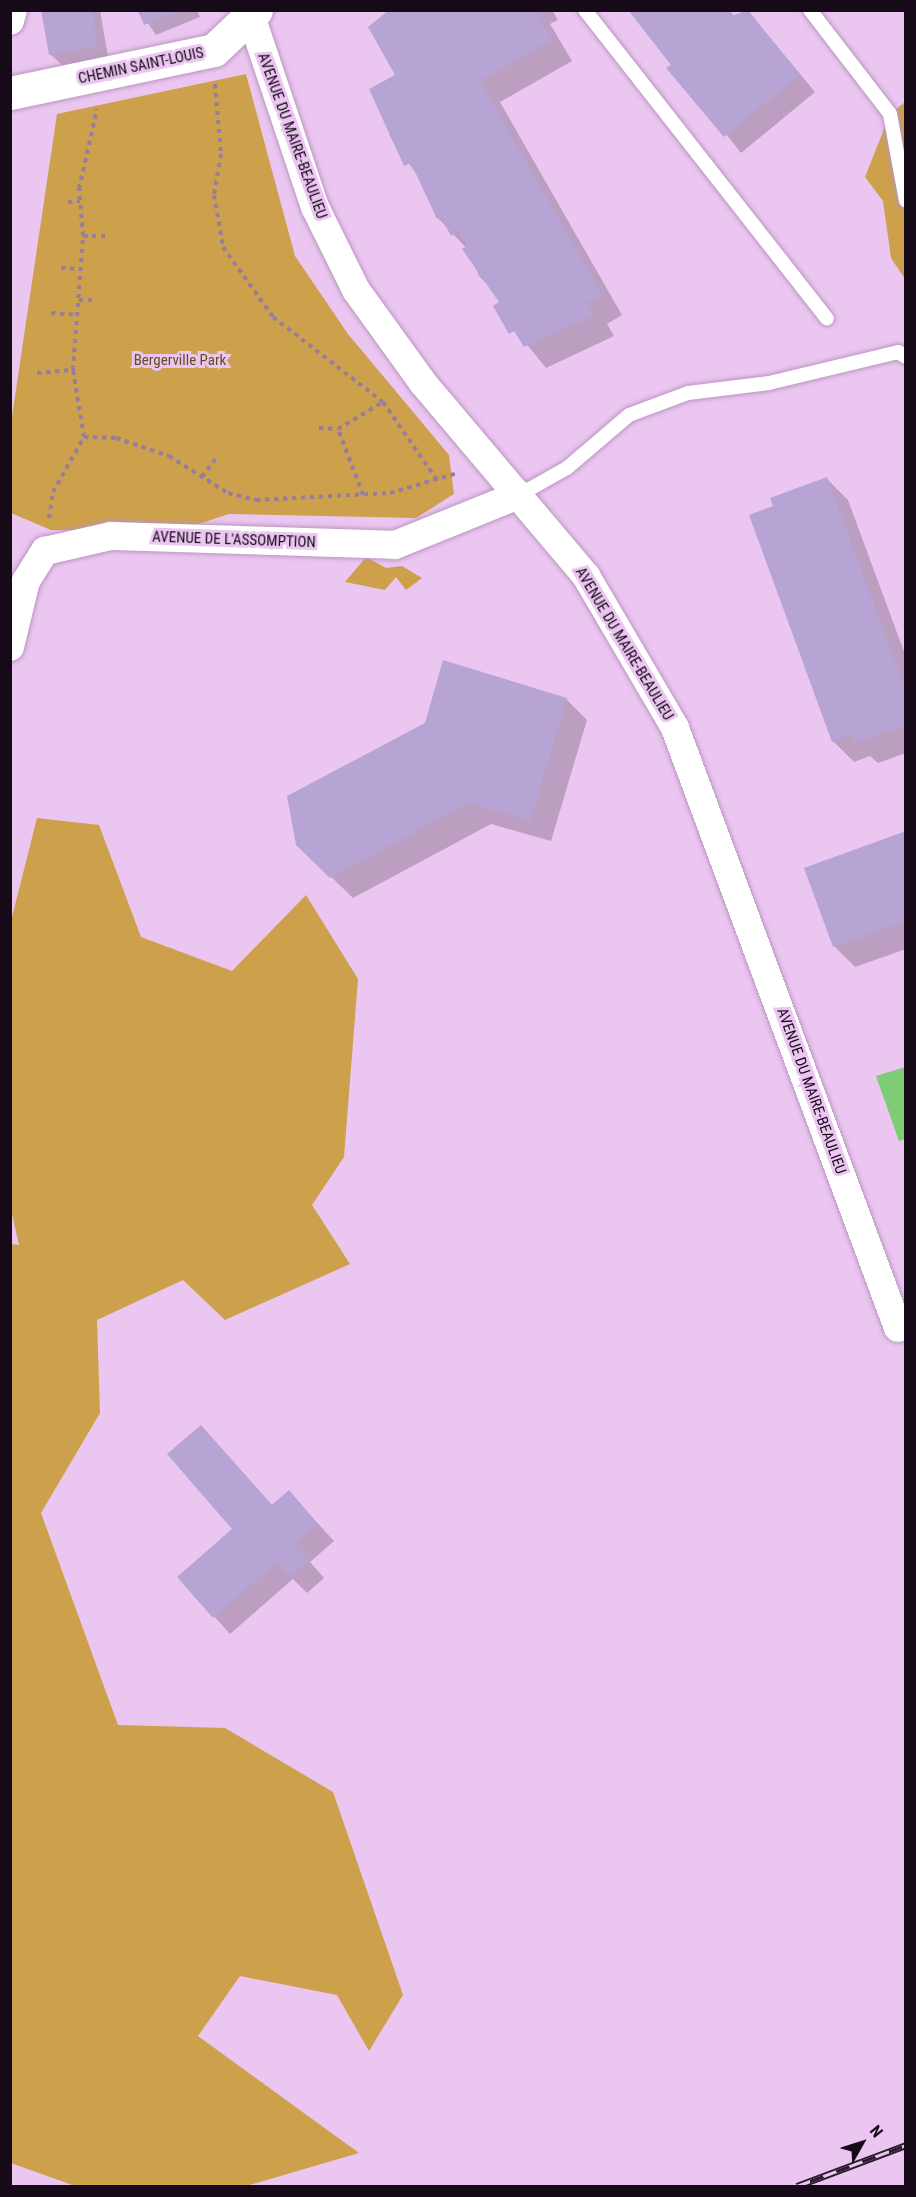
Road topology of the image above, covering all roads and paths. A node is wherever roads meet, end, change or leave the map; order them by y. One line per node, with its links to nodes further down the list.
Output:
1 (13, 10): 5 (street)
2 (585, 10): 20 (lane)
3 (810, 10): 10 (lane)
4 (252, 13): 6 (street, CHEMIN SAINT-LOUIS); 29 (street, AVENUE DU MAIRE-BEAULIEU)
5 (10, 21)
6 (214, 50): 7 (street, CHEMIN SAINT-LOUIS); 24 (path)
7 (103, 75): 8 (street, CHEMIN SAINT-LOUIS); 9 (path)
8 (10, 93)
9 (80, 201): 11 (path); 12 (path)
10 (906, 201)
11 (68, 202)
12 (83, 236): 13 (path); 15 (path)
13 (110, 236)
14 (61, 268): 15 (path)
15 (81, 269): 16 (path)
16 (79, 300): 17 (path); 19 (path)
17 (96, 300)
18 (51, 313): 19 (path)
19 (78, 315): 22 (path)
20 (827, 319)
21 (906, 357): 33 (lane)
22 (73, 370): 23 (path); 27 (path)
23 (37, 373)
24 (383, 402): 26 (path); 31 (path)
25 (319, 428): 26 (path)
26 (338, 429): 32 (path)
27 (84, 437): 30 (path); 34 (path)
28 (218, 456): 30 (path)
29 (487, 462): 31 (path); 33 (street, AVENUE DU MAIRE-BEAULIEU)
30 (202, 477): 32 (path)
31 (437, 480): 32 (path)
32 (363, 495)
33 (519, 495): 34 (street, AVENUE DE L'ASSOMPTION); 36 (street, AVENUE DU MAIRE-BEAULIEU)
34 (45, 551): 35 (street)
35 (10, 647)
36 (902, 1333)

